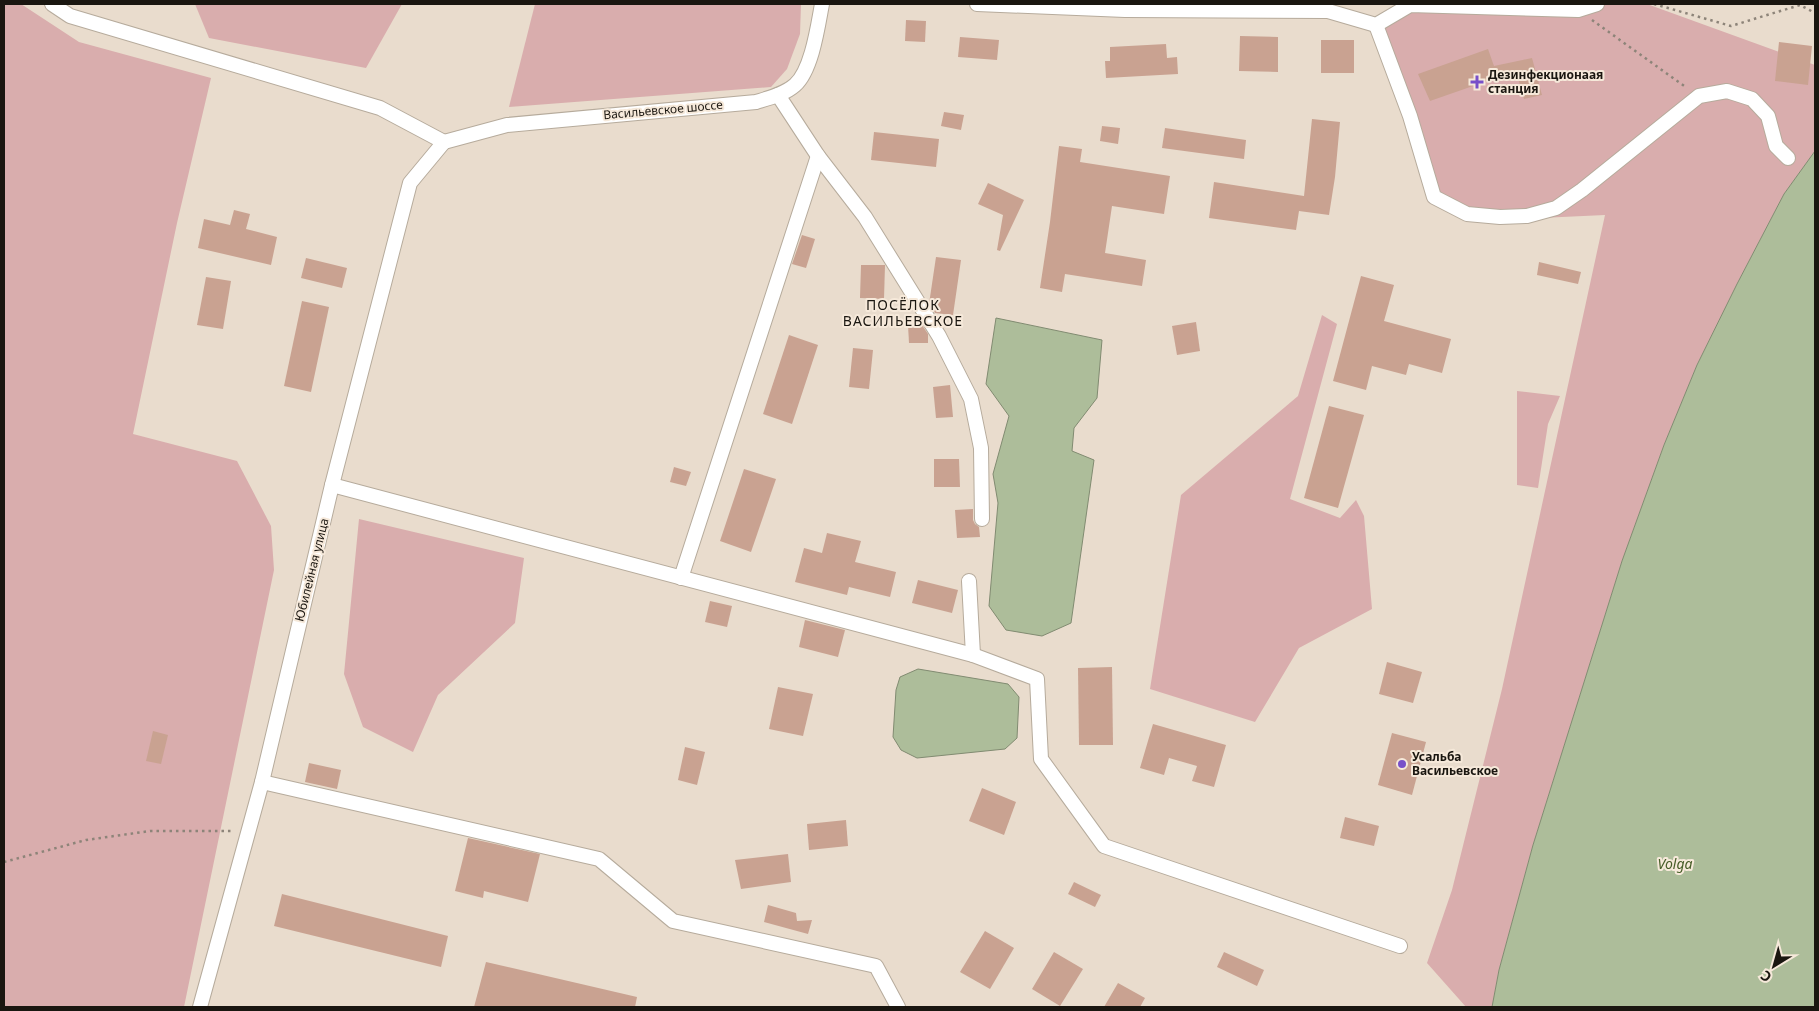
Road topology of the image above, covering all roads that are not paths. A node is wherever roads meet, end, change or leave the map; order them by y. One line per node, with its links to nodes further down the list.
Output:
1 (52, 4): 9 (street)
2 (822, 4): 8 (street, Васильевское шоссе)
3 (977, 4): 6 (street)
4 (1410, 4): 5 (street); 7 (street)
5 (1597, 4)
6 (1126, 7): 7 (street)
7 (1376, 25): 11 (street)
8 (778, 95): 9 (street, Васильевское шоссе); 10 (street)
9 (444, 142): 12 (street, Юбилейная улица)
10 (818, 156): 13 (street); 14 (street)
11 (1788, 158)
12 (332, 485): 14 (street); 17 (street, Юбилейная улица)
13 (982, 519)
14 (681, 578): 16 (street)
15 (969, 581): 16 (street)
16 (973, 655): 18 (street)
17 (262, 782): 19 (street, Юбилейная улица); 20 (street)
18 (1400, 946)
19 (200, 1007)
20 (898, 1007)

